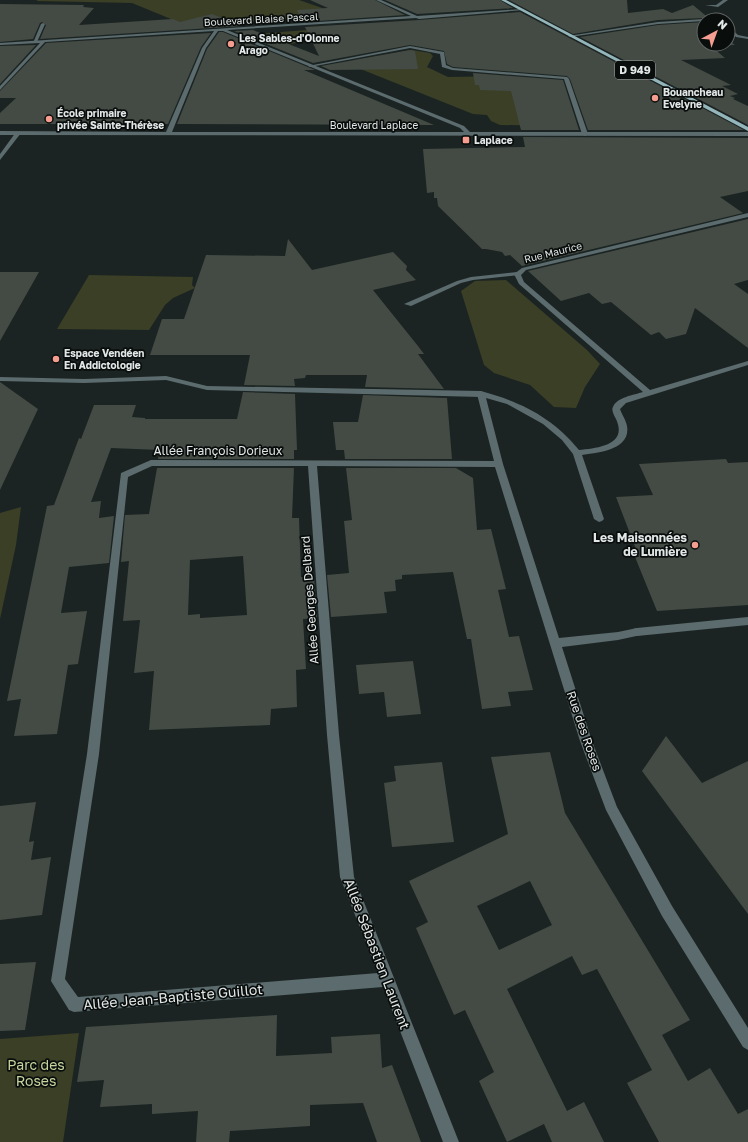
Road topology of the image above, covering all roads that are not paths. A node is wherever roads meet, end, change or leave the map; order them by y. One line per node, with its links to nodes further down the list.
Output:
1 (378, 0): 6 (street)
2 (503, 0): 5 (main road, D 949)
3 (726, 0): 4 (street)
4 (707, 5)
5 (522, 10): 6 (street, Boulevard Blaise Pascal); 12 (main road, D 949)
6 (418, 18): 10 (street, Boulevard Blaise Pascal)
7 (696, 21): 12 (street)
8 (43, 24): 15 (street)
9 (216, 31): 10 (street, Boulevard Blaise Pascal); 14 (street, Boulevard Blaise Pascal); 22 (street)
10 (223, 31): 17 (street)
11 (736, 35): 13 (street)
12 (570, 36): 19 (main road, D 949)
13 (748, 38)
14 (44, 41): 15 (street, Boulevard Blaise Pascal); 18 (street)
15 (35, 42): 16 (street, Boulevard Blaise Pascal)
16 (0, 44)
17 (310, 66): 23 (street); 24 (street)
18 (0, 90)
19 (748, 129)
20 (0, 133): 21 (street, Boulevard Laplace)
21 (18, 133): 22 (street, Boulevard Laplace); 26 (street)
22 (168, 134): 23 (street, Boulevard Laplace)
23 (469, 134): 24 (street, Boulevard Laplace)
24 (585, 134): 25 (street, Boulevard Laplace)
25 (748, 134)
26 (0, 158)
27 (748, 215): 28 (street, Rue Maurice)
28 (516, 274): 29 (street); 32 (street, Rue Maurice)
29 (408, 304)
30 (748, 363): 32 (street)
31 (0, 379): 33 (street)
32 (649, 393): 34 (street)
33 (481, 394): 34 (street); 36 (street, Rue des Roses)
34 (577, 453): 37 (street)
35 (312, 464): 36 (street, Allée François Dorieux); 40 (street, Allée Georges Delbard); 41 (street, Allée François Dorieux)
36 (499, 464): 39 (street, Rue des Roses)
37 (599, 519)
38 (748, 621): 39 (street)
39 (555, 643): 43 (street, Rue des Roses)
40 (333, 736): 42 (street, Allée Sébastien Laurent)
41 (93, 754): 42 (street, Allée Jean-Baptiste Guillot)
42 (386, 980): 44 (street, Allée Sébastien Laurent)
43 (748, 1042)
44 (451, 1142)

